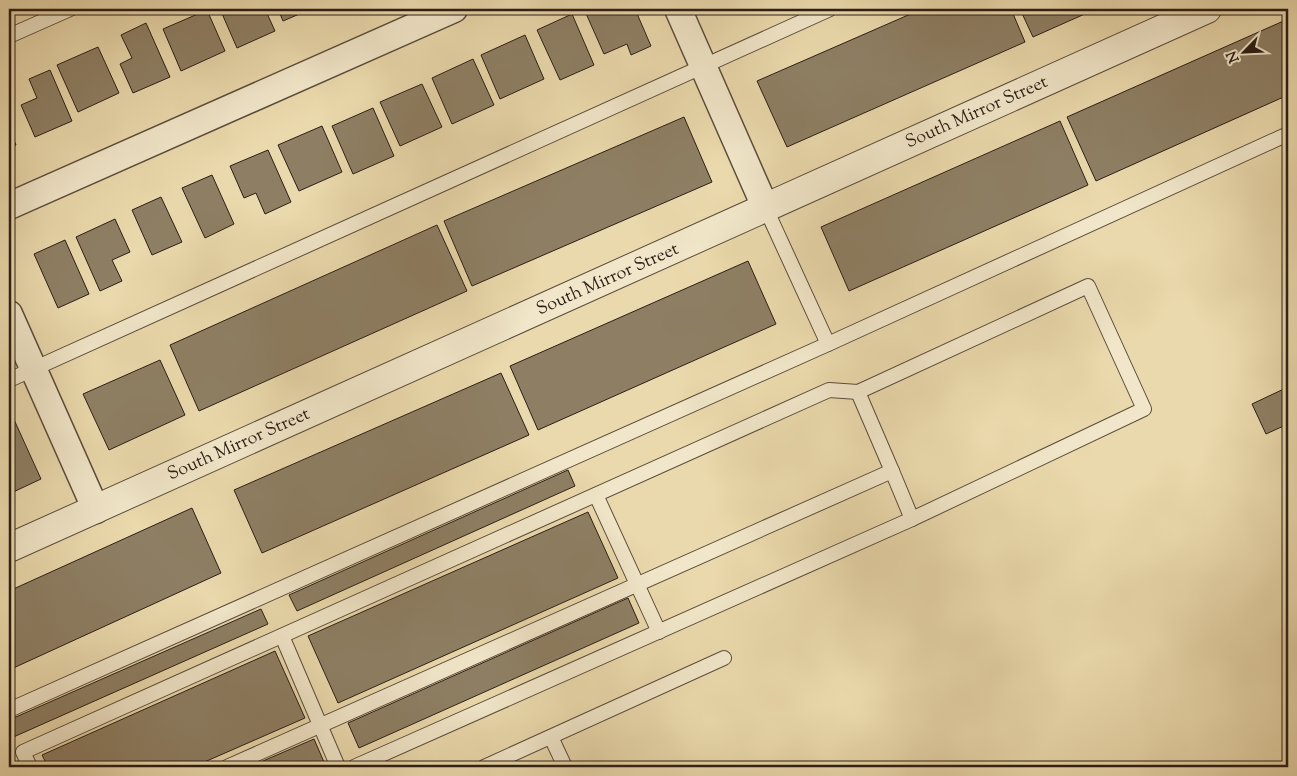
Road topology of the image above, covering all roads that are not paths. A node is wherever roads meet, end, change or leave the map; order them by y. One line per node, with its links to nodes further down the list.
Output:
1 (70, 9): 6 (lane)
2 (454, 9): 9 (street)
3 (678, 9): 7 (street)
4 (830, 9): 7 (lane)
5 (1207, 9): 10 (street, South Mirror Street)
6 (9, 36)
7 (703, 65): 10 (street); 13 (lane)
8 (1288, 134): 12 (lane)
9 (9, 206)
10 (766, 209): 12 (lane); 18 (street, South Mirror Street)
11 (9, 314): 13 (street)
12 (828, 344): 25 (lane)
13 (33, 369): 14 (lane); 18 (street)
14 (9, 380)
15 (858, 392): 16 (lane); 17 (lane); 19 (lane)
16 (892, 471): 19 (lane); 21 (lane)
17 (596, 495): 21 (lane); 23 (lane)
18 (96, 510): 20 (street, South Mirror Street)
19 (912, 519): 22 (lane)
20 (9, 548)
21 (637, 585): 22 (lane); 26 (lane)
22 (659, 632): 31 (lane)
23 (282, 636): 26 (lane); 28 (lane)
24 (724, 658): 27 (lane)
25 (9, 710)
26 (320, 726): 29 (lane); 30 (lane)
27 (551, 737): 32 (lane); 33 (lane)
28 (30, 767)
29 (227, 767)
30 (338, 767)
31 (354, 767)
32 (484, 767)
33 (565, 767)

